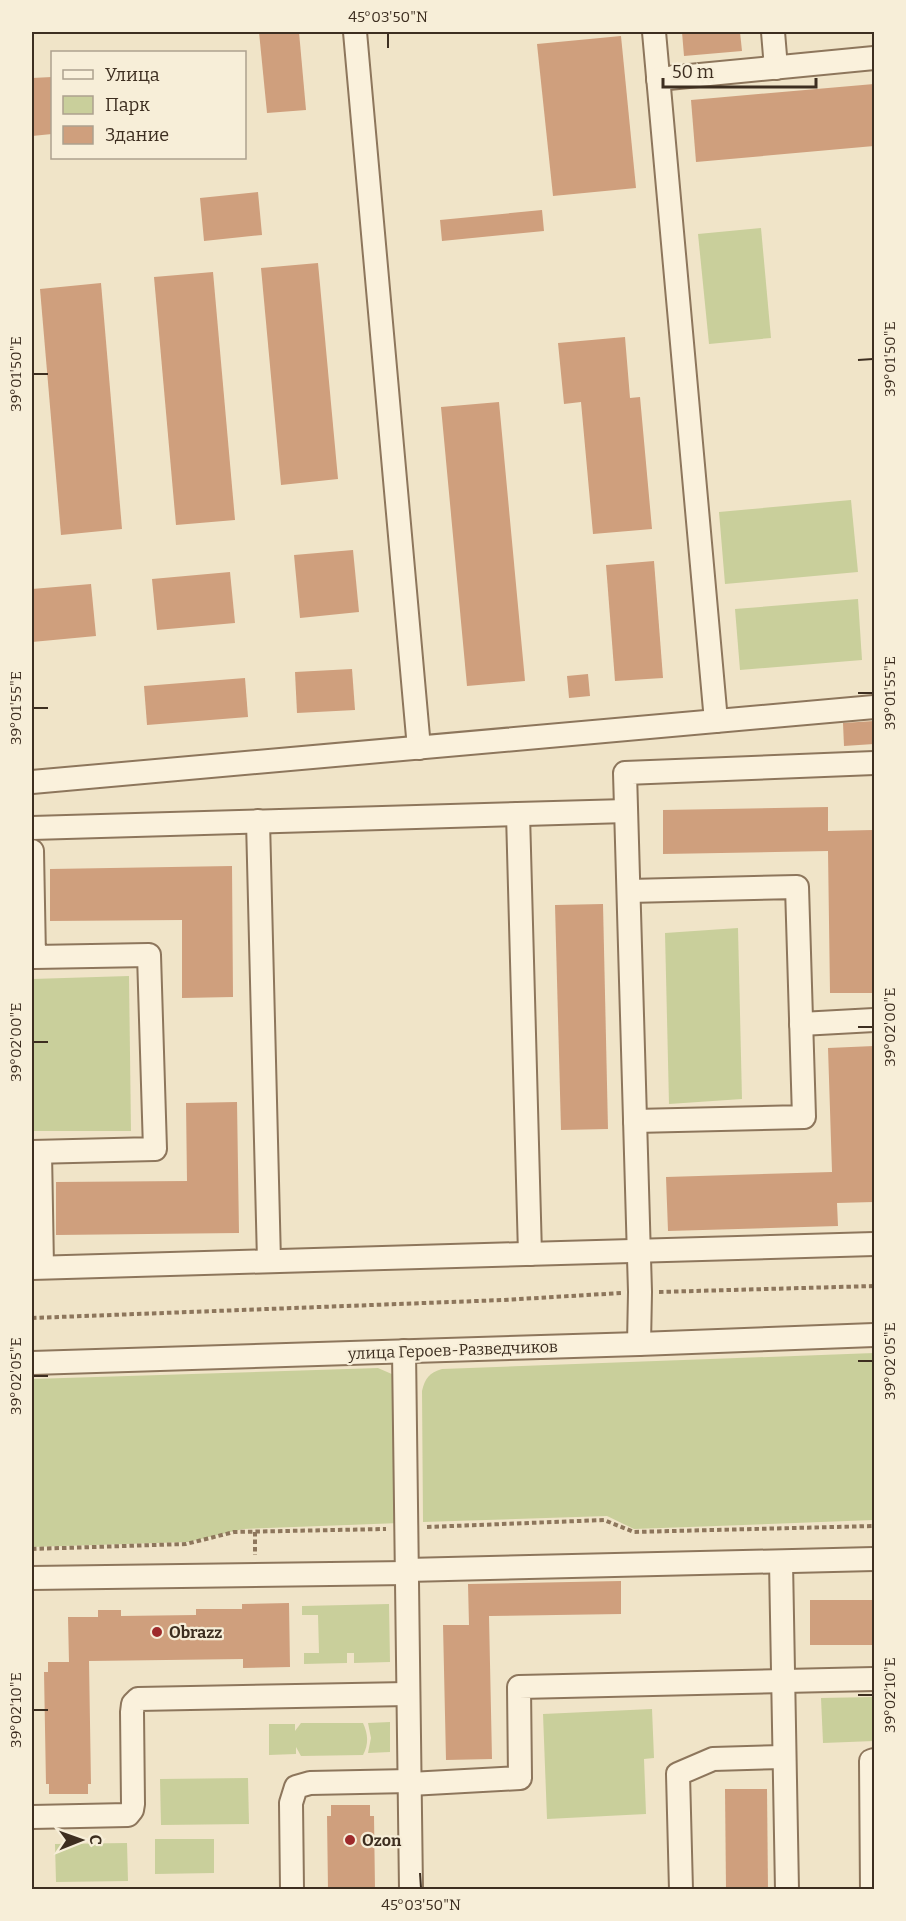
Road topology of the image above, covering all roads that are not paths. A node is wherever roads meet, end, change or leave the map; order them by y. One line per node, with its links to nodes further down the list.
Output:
1 (355, 32): 9 (street)
2 (654, 32): 6 (street)
3 (773, 32): 5 (street)
4 (874, 58): 5 (street)
5 (776, 68): 6 (street)
6 (658, 79): 8 (street)
7 (874, 707): 8 (street)
8 (716, 721): 9 (street)
9 (419, 748): 11 (street)
10 (874, 764): 12 (street)
11 (32, 782)
12 (626, 811): 13 (street); 17 (street)
13 (518, 814): 14 (street); 24 (street)
14 (258, 821): 15 (street); 25 (street)
15 (32, 828)
16 (32, 851): 21 (street)
17 (629, 891): 19 (street); 20 (street)
18 (874, 1020): 19 (street)
19 (801, 1024): 20 (street)
20 (635, 1121): 23 (street)
21 (36, 1152): 26 (street)
22 (874, 1244): 23 (street)
23 (639, 1250): 24 (street); 28 (street)
24 (530, 1254): 25 (street)
25 (269, 1261): 26 (street)
26 (37, 1268)
27 (874, 1335): 28 (street, улица Героев-Разведчиков)
28 (639, 1344): 29 (street, улица Героев-Разведчиков)
29 (404, 1352): 30 (street, улица Героев-Разведчиков); 33 (street)
30 (32, 1363)
31 (874, 1559): 32 (street)
32 (781, 1562): 33 (street); 36 (street)
33 (407, 1572): 34 (street); 37 (street)
34 (32, 1578)
35 (874, 1679): 36 (street)
36 (783, 1681): 38 (street); 40 (street)
37 (408, 1694): 40 (street); 41 (street)
38 (784, 1756): 44 (street); 45 (street)
39 (874, 1761): 46 (street)
40 (410, 1782): 42 (street); 43 (street)
41 (32, 1817)
42 (292, 1890)
43 (411, 1890)
44 (681, 1890)
45 (787, 1890)
46 (872, 1890)

